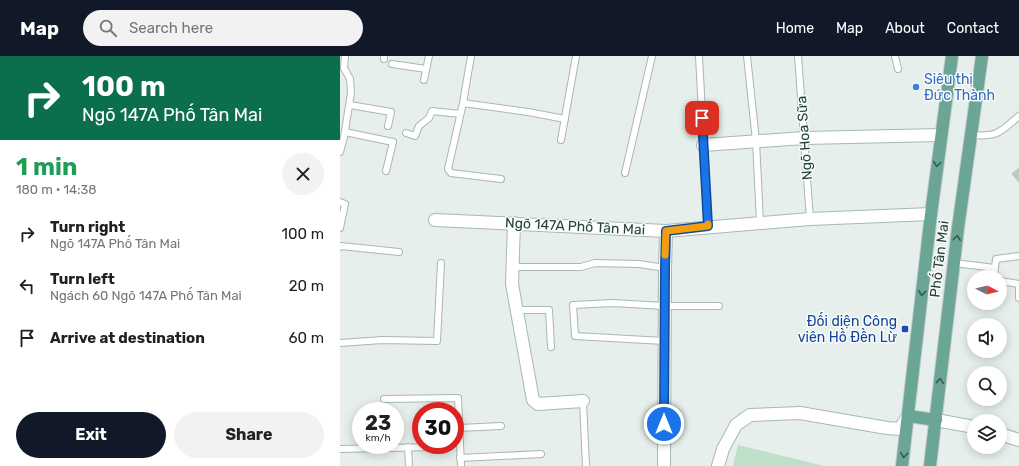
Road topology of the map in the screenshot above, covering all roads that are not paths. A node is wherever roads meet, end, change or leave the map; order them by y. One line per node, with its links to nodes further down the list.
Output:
1 (429, 56): 13 (lane)
2 (471, 56): 16 (lane)
3 (576, 56): 20 (lane)
4 (652, 56): 32 (lane)
5 (699, 56): 29 (lane)
6 (748, 56): 28 (lane)
7 (798, 56): 26 (lane, Ngõ Hoa Sữa)
8 (896, 56): 14 (lane)
9 (952, 56): 24 (main road, Phố Tân Mai)
10 (982, 56): 25 (main road, Phố Tân Mai)
11 (343, 59): 17 (lane)
12 (392, 64): 13 (lane)
13 (426, 69): 15 (lane)
14 (898, 69)
15 (424, 80)
16 (462, 103): 18 (lane); 20 (lane)
17 (350, 105): 21 (lane); 22 (lane)
18 (460, 114): 23 (lane); 33 (lane)
19 (1019, 116): 25 (lane)
20 (565, 119): 27 (lane)
21 (388, 126)
22 (345, 132): 30 (lane); 31 (lane)
23 (406, 133)
24 (941, 135): 26 (street); 35 (main road, Phố Tân Mai, one-way to 35)
25 (971, 135): 47 (main road, Phố Tân Mai, one-way to 25)
26 (804, 138): 28 (street); 36 (lane, Ngõ Hoa Sữa)
27 (561, 140)
28 (756, 141): 29 (street); 39 (lane)
29 (703, 145): 40 (lane)
30 (340, 152)
31 (386, 171)
32 (625, 173)
33 (501, 179)
34 (340, 202): 41 (lane)
35 (931, 214): 36 (street, Ngõ 147A Phố Tân Mai); 62 (main road, Phố Tân Mai, one-way to 62)
36 (810, 219): 39 (street, Ngõ 147A Phố Tân Mai)
37 (435, 220): 38 (street, Ngõ 147A Phố Tân Mai)
38 (514, 223): 42 (street, Ngõ 147A Phố Tân Mai); 48 (street)
39 (760, 223): 40 (street, Ngõ 147A Phố Tân Mai)
40 (708, 226): 42 (street, Ngõ 147A Phố Tân Mai)
41 (340, 228)
42 (666, 231): 49 (street)
43 (340, 247): 44 (lane)
44 (399, 252)
45 (1019, 256): 50 (lane)
46 (441, 263): 57 (lane)
47 (954, 263): 50 (lane); 63 (main road, Phố Tân Mai, one-way to 47)
48 (512, 267): 49 (lane); 55 (street)
49 (665, 268): 53 (street)
50 (995, 268)
51 (1007, 282): 52 (lane)
52 (1019, 298)
53 (664, 306): 54 (lane); 56 (street); 56 (lane)
54 (720, 306)
55 (517, 310): 58 (lane); 60 (street)
56 (664, 341): 78 (street)
57 (340, 343)
58 (551, 347)
59 (384, 399): 61 (lane)
60 (583, 401): 77 (lane)
61 (458, 402)
62 (908, 416): 63 (main road); 79 (street); 80 (main road, Phố Tân Mai, one-way to 80)
63 (936, 420): 65 (street); 81 (main road, Phố Tân Mai)
64 (501, 426): 66 (lane)
65 (967, 426)
66 (464, 428)
67 (1007, 436): 68 (street)
68 (1019, 440)
69 (408, 447): 70 (lane); 71 (lane); 75 (lane)
70 (412, 447)
71 (340, 449)
72 (460, 454): 74 (lane)
73 (542, 454): 74 (lane)
74 (460, 458): 76 (lane)
75 (409, 466)
76 (461, 466)
77 (586, 466)
78 (664, 466)
79 (718, 466)
80 (902, 466)
81 (930, 466)

